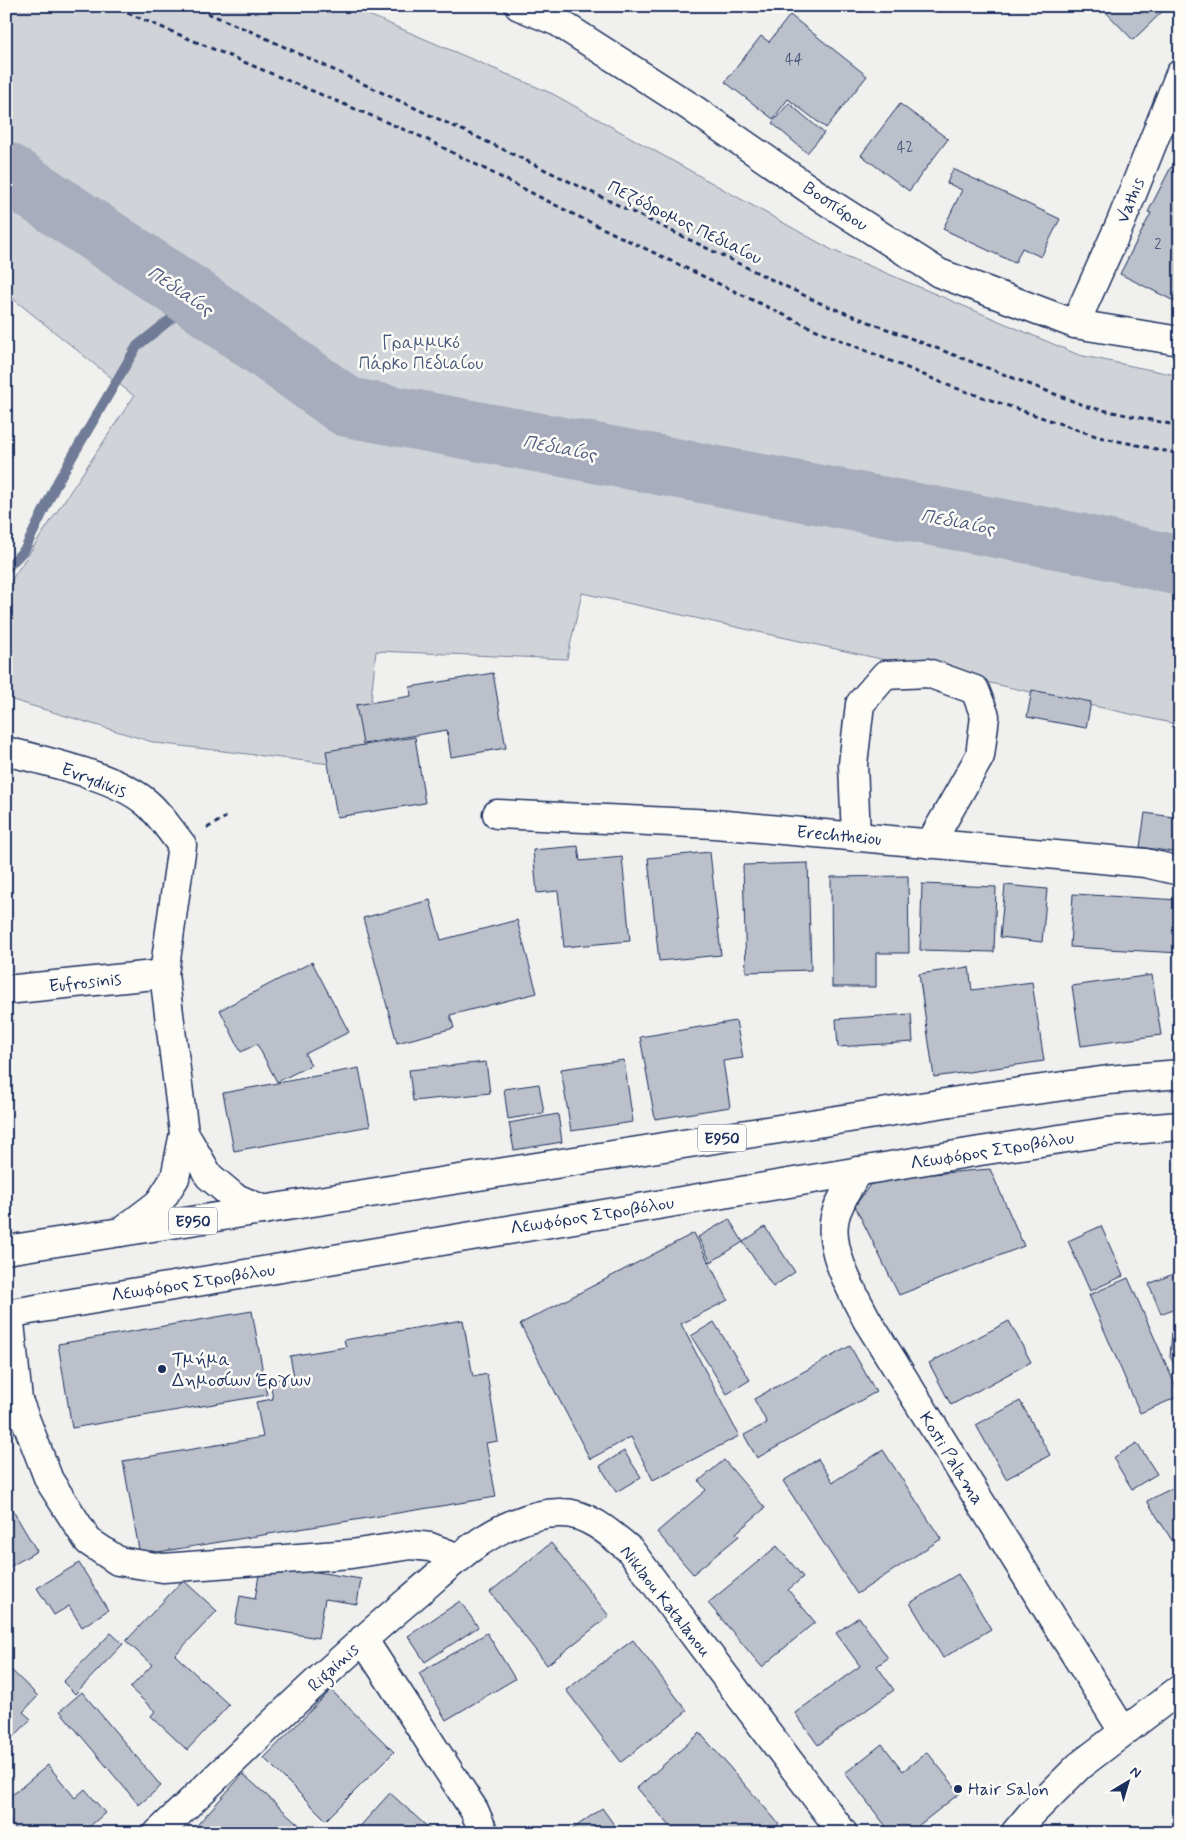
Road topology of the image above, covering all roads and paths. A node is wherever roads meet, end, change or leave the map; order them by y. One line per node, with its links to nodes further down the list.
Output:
1 (111, 6): 8 (path)
2 (192, 6): 7 (path, Πεζόδρομος Πεδιαίου)
3 (519, 6): 5 (street, Βοσπόρου)
4 (1180, 74): 5 (street, Vathis)
5 (1075, 324): 6 (street, Βοσπόρου)
6 (1180, 340)
7 (1180, 426)
8 (1180, 454)
9 (6, 750): 14 (street, Evrydikis)
10 (497, 814): 11 (street, Erechtheiou)
11 (856, 837): 12 (street, Erechtheiou); 12 (street)
12 (930, 844): 13 (street, Erechtheiou)
13 (1180, 871)
14 (164, 974): 15 (street, Eufrosinis); 18 (street, Evrydikis)
15 (6, 990)
16 (1180, 1074): 20 (street, E950)
17 (1180, 1126): 19 (street, Λεωφόρος Στροβόλου)
18 (184, 1133): 20 (street); 21 (street)
19 (857, 1171): 23 (street, Λεωφόρος Στροβόλου); 27 (street, Kosti Palama)
20 (264, 1210): 21 (street, E950)
21 (121, 1232): 22 (street, E950)
22 (6, 1250)
23 (8, 1313): 24 (street)
24 (459, 1558): 25 (street, Niklaou Katalanou); 30 (street, Niklaou Katalanou)
25 (363, 1639): 28 (street, Rigainis); 29 (street, Rigainis)
26 (1180, 1689): 27 (street)
27 (1123, 1731): 31 (street)
28 (158, 1833)
29 (484, 1833)
30 (843, 1833)
31 (1016, 1833)

